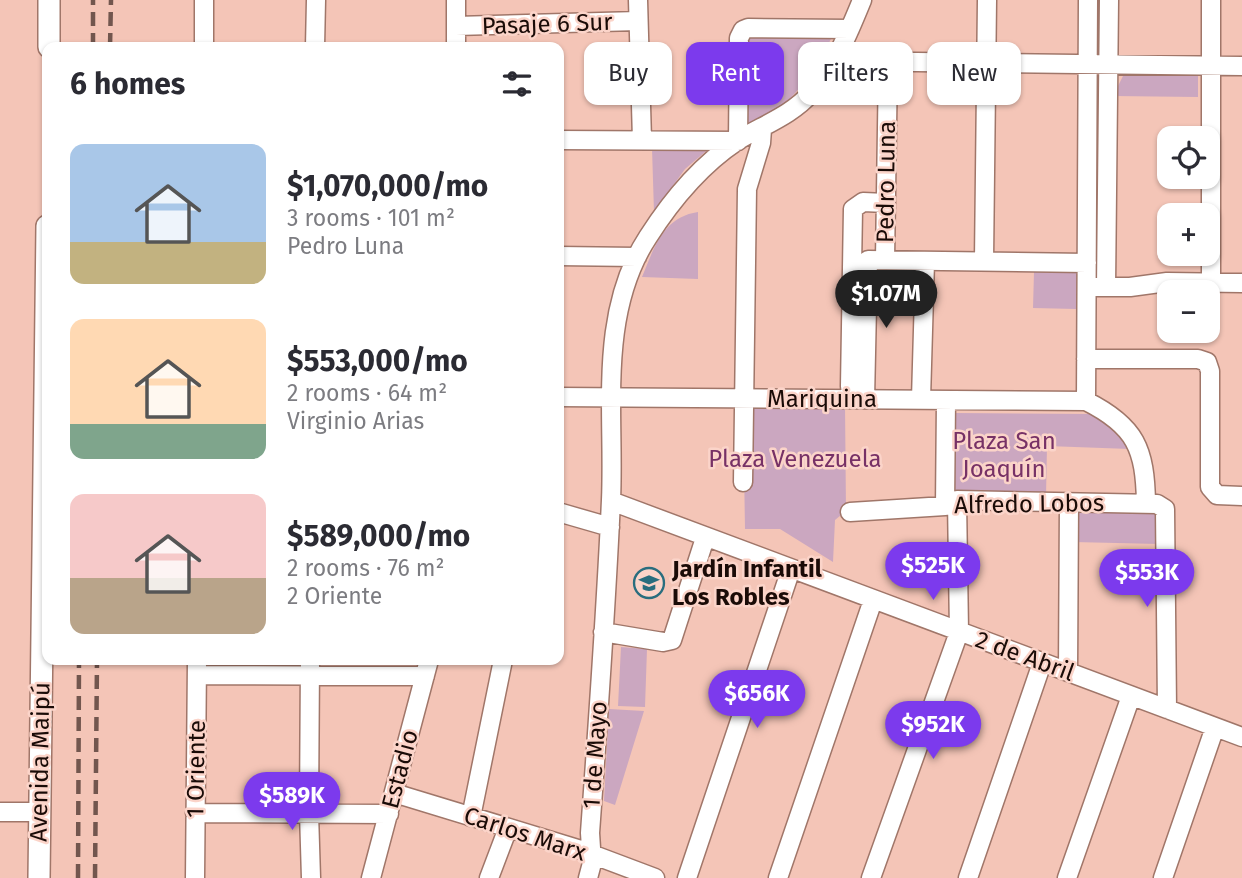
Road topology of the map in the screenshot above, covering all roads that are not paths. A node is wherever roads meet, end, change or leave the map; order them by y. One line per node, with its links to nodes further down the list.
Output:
1 (49, 0): 14 (main road)
2 (204, 0): 15 (street)
3 (316, 0): 16 (street)
4 (456, 0): 12 (street)
5 (638, 0): 11 (street)
6 (862, 0): 13 (street, 1 de Mayo)
7 (987, 0): 19 (street)
8 (1088, 0): 21 (street)
9 (1108, 0): 22 (street)
10 (1211, 0): 23 (street)
11 (638, 22): 12 (street, Pasaje 6 Sur); 30 (street)
12 (456, 26): 17 (street)
13 (850, 29): 18 (street, 1 de Mayo); 31 (street)
14 (49, 42)
15 (204, 42)
16 (315, 42)
17 (456, 42)
18 (844, 42)
19 (986, 42)
20 (1021, 63): 21 (street)
21 (1088, 64): 22 (street); 38 (street)
22 (1108, 65): 23 (street); 44 (street)
23 (1211, 66): 24 (street); 39 (street)
24 (1242, 66)
25 (798, 104): 28 (street, 1 de Mayo)
26 (887, 105): 32 (street, Pedro Luna)
27 (986, 105): 37 (street)
28 (762, 129): 31 (street, 1 de Mayo); 48 (street)
29 (564, 140): 30 (street)
30 (642, 141): 31 (street)
31 (738, 141): 34 (street, 1 de Mayo)
32 (886, 203): 35 (street, Pedro Luna); 49 (street)
33 (564, 256): 34 (street)
34 (637, 257): 47 (street, 1 de Mayo)
35 (877, 260): 36 (street); 49 (street, Pedro Luna)
36 (925, 261): 37 (street); 50 (street)
37 (984, 261): 38 (street)
38 (1087, 263): 43 (street)
39 (1211, 280)
40 (1220, 282): 42 (street)
41 (1157, 283): 44 (street)
42 (1242, 283)
43 (1087, 287): 44 (street); 45 (street)
44 (1106, 287)
45 (1086, 359): 52 (street); 54 (street)
46 (564, 397): 47 (street, Mariquina)
47 (613, 397): 48 (street, Mariquina); 55 (street, 1 de Mayo)
48 (744, 398): 49 (street, Mariquina); 53 (street)
49 (859, 399): 50 (street, Mariquina)
50 (921, 400): 51 (street, Mariquina)
51 (946, 400): 52 (street, Mariquina); 57 (street)
52 (1086, 401): 58 (street)
53 (743, 482)
54 (1242, 496)
55 (611, 501): 61 (street, 1 de Mayo); 62 (street, 2 de Abril)
56 (1069, 502): 57 (street, Alfredo Lobos); 58 (street, Alfredo Lobos); 73 (street)
57 (951, 503): 59 (street, Alfredo Lobos); 66 (street)
58 (1146, 503): 75 (street, Alfredo Lobos)
59 (850, 512)
60 (564, 514): 61 (street)
61 (610, 527): 65 (street, 1 de Mayo)
62 (705, 537): 63 (street, 2 de Abril); 65 (street)
63 (790, 569): 64 (street, 2 de Abril); 94 (street)
64 (873, 600): 66 (street, 2 de Abril); 95 (street)
65 (603, 632): 86 (street, 1 de Mayo)
66 (959, 632): 68 (street, 2 de Abril); 96 (street)
67 (42, 645): 80 (main road, Avenida Maipú)
68 (1042, 663): 73 (street, 2 de Abril); 97 (street)
69 (502, 665): 84 (street)
70 (197, 667): 71 (street); 81 (street, 1 Oriente)
71 (310, 668): 72 (street); 82 (street)
72 (427, 668): 78 (street, Estadio)
73 (1068, 672): 74 (street, 2 de Abril)
74 (1131, 696): 75 (street, 2 de Abril); 98 (street)
75 (1167, 709): 76 (street, 2 de Abril)
76 (1215, 727): 77 (street, 2 de Abril); 99 (street)
77 (1242, 737)
78 (394, 793): 83 (street, Estadio); 84 (street, Carlos Marx)
79 (0, 812): 80 (street)
80 (40, 812): 87 (main road, Avenida Maipú)
81 (195, 813): 82 (street); 88 (street, 1 Oriente)
82 (309, 813): 83 (street); 89 (street)
83 (389, 814): 90 (street, Estadio)
84 (471, 817): 85 (street, Carlos Marx)
85 (508, 828): 86 (street, Carlos Marx); 91 (street)
86 (592, 855): 92 (street, 1 de Mayo); 93 (street, Carlos Marx)
87 (39, 878)
88 (195, 878)
89 (311, 878)
90 (371, 878)
91 (489, 878)
92 (588, 878)
93 (655, 878)
94 (687, 878)
95 (778, 878)
96 (871, 878)
97 (968, 878)
98 (1066, 878)
99 (1163, 878)

